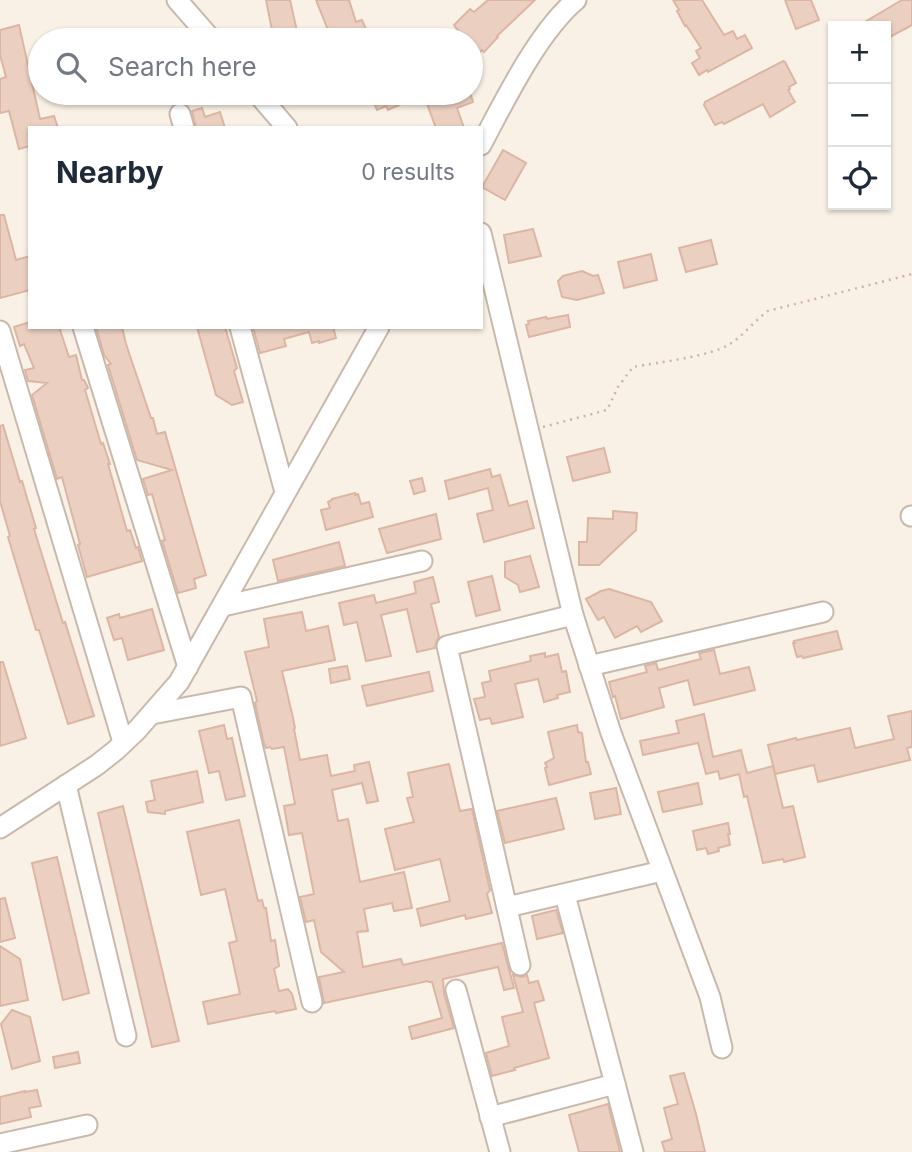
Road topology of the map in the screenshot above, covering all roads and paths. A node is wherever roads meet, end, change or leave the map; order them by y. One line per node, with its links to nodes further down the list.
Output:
1 (177, 0): 3 (street)
2 (576, 0): 6 (street)
3 (202, 28)
4 (267, 105): 5 (street)
5 (285, 126)
6 (483, 141)
7 (483, 241): 13 (street)
8 (912, 274): 13 (path)
9 (84, 329): 20 (street)
10 (241, 329): 14 (street)
11 (378, 329): 14 (street)
12 (0, 331): 22 (street)
13 (530, 431): 18 (street)
14 (285, 492): 16 (street)
15 (422, 561): 16 (street)
16 (223, 606): 20 (street)
17 (823, 612): 19 (street)
18 (573, 615): 19 (street); 27 (street)
19 (589, 666): 25 (street)
20 (188, 667): 21 (street)
21 (152, 714): 22 (street); 30 (street)
22 (123, 742): 23 (street)
23 (66, 785): 24 (street); 31 (street)
24 (0, 828)
25 (662, 871): 26 (street); 32 (street)
26 (565, 895): 27 (street); 33 (street)
27 (507, 907): 28 (street)
28 (520, 965)
29 (456, 990): 34 (street)
30 (312, 1002)
31 (126, 1036)
32 (722, 1048)
33 (615, 1084): 34 (street); 38 (street)
34 (490, 1117): 37 (street)
35 (87, 1125): 36 (street)
36 (0, 1144)
37 (500, 1152)
38 (633, 1152)

